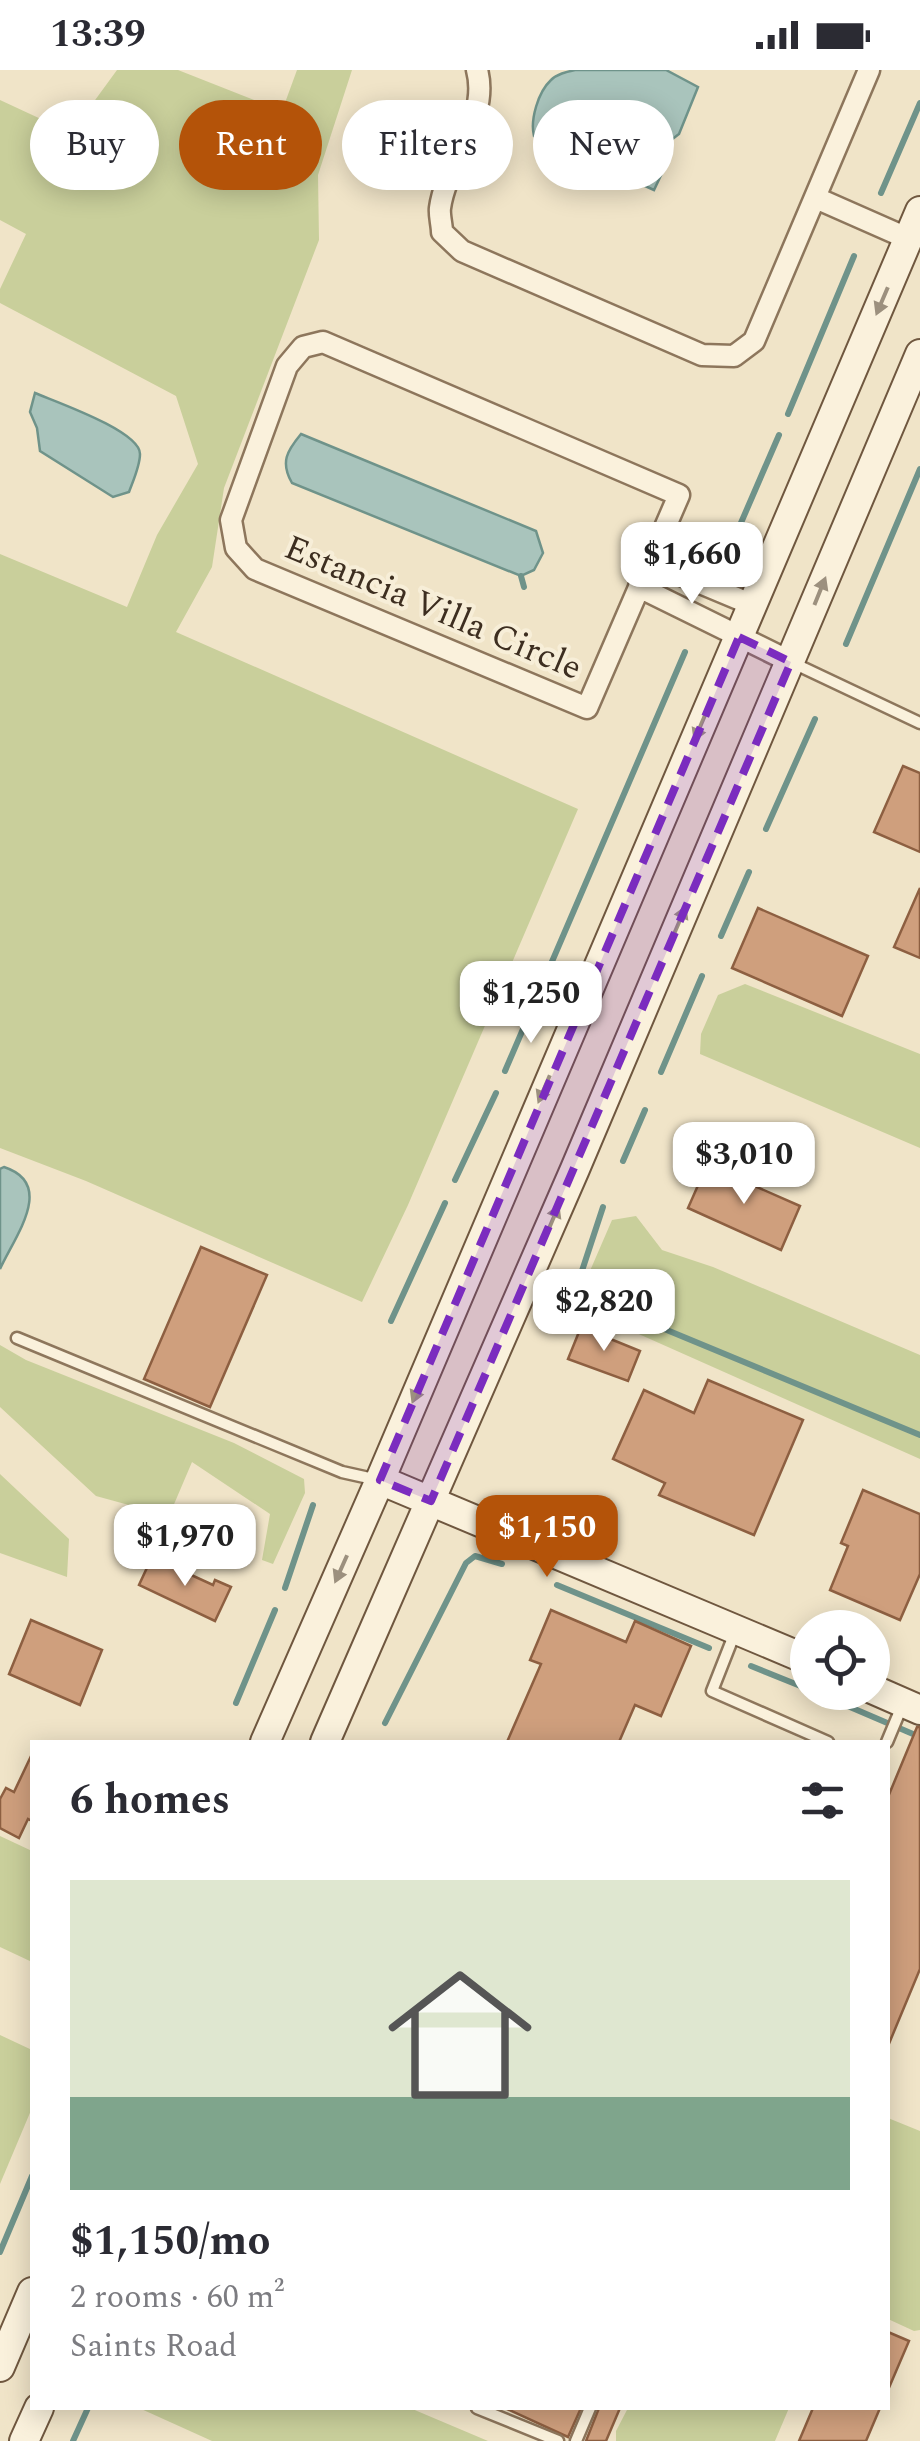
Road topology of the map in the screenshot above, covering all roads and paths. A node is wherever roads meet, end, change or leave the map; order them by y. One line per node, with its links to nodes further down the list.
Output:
1 (477, 70): 3 (street)
2 (869, 70): 3 (street)
3 (816, 198): 5 (street)
4 (920, 212): 5 (main road)
5 (908, 238): 9 (main road, one-way to 9)
6 (920, 354): 11 (main road, one-way to 6)
7 (650, 562): 8 (street, Estancia Villa Circle); 8 (street, Estancia Villa Circle); 9 (street)
8 (639, 587): 10 (street)
9 (753, 604): 10 (main road)
10 (739, 637): 11 (street); 14 (main road, one-way to 14)
11 (791, 662): 12 (lane); 15 (main road, one-way to 11)
12 (920, 723)
13 (16, 1338): 14 (lane)
14 (380, 1480): 15 (main road); 19 (main road, one-way to 19)
15 (430, 1501): 16 (main road); 20 (main road)
16 (736, 1629): 17 (main road); 21 (lane)
17 (790, 1652)
18 (912, 1706): 22 (lane)
19 (266, 1740)
20 (325, 1740)
21 (823, 1740)
22 (888, 1740)
23 (30, 2297): 24 (main road)
24 (0, 2366)
25 (38, 2410): 28 (main road)
26 (482, 2410): 29 (lane)
27 (589, 2410): 30 (lane)
28 (24, 2441)
29 (558, 2441)
30 (576, 2441)

